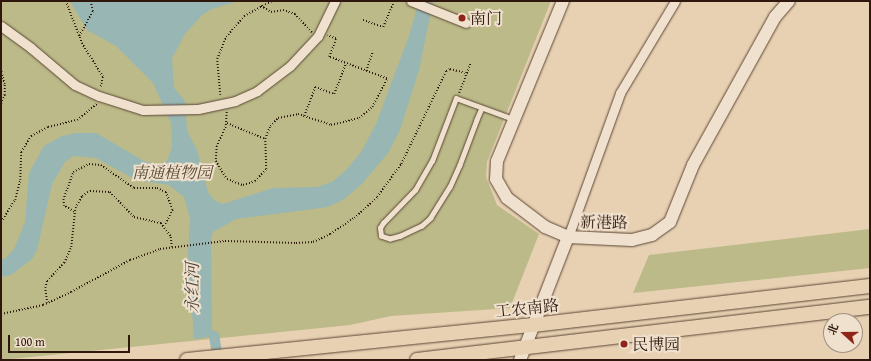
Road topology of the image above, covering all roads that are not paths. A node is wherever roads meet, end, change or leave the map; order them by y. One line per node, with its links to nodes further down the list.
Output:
1 (335, 1): 7 (street)
2 (412, 1): 6 (street)
3 (562, 1): 9 (street, 新港路)
4 (675, 1): 10 (street)
5 (789, 1): 10 (street, 新港路)
6 (466, 23)
7 (1, 26)
8 (482, 108): 9 (lane)
9 (513, 119): 10 (street, 新港路)
10 (568, 237): 13 (street)
11 (870, 286): 13 (main road, 工农南路)
12 (870, 307): 14 (main road)
13 (533, 325): 14 (street); 15 (main road, 工农南路)
14 (525, 346): 16 (main road); 17 (street)
15 (192, 359)
16 (417, 360)
17 (520, 360)

